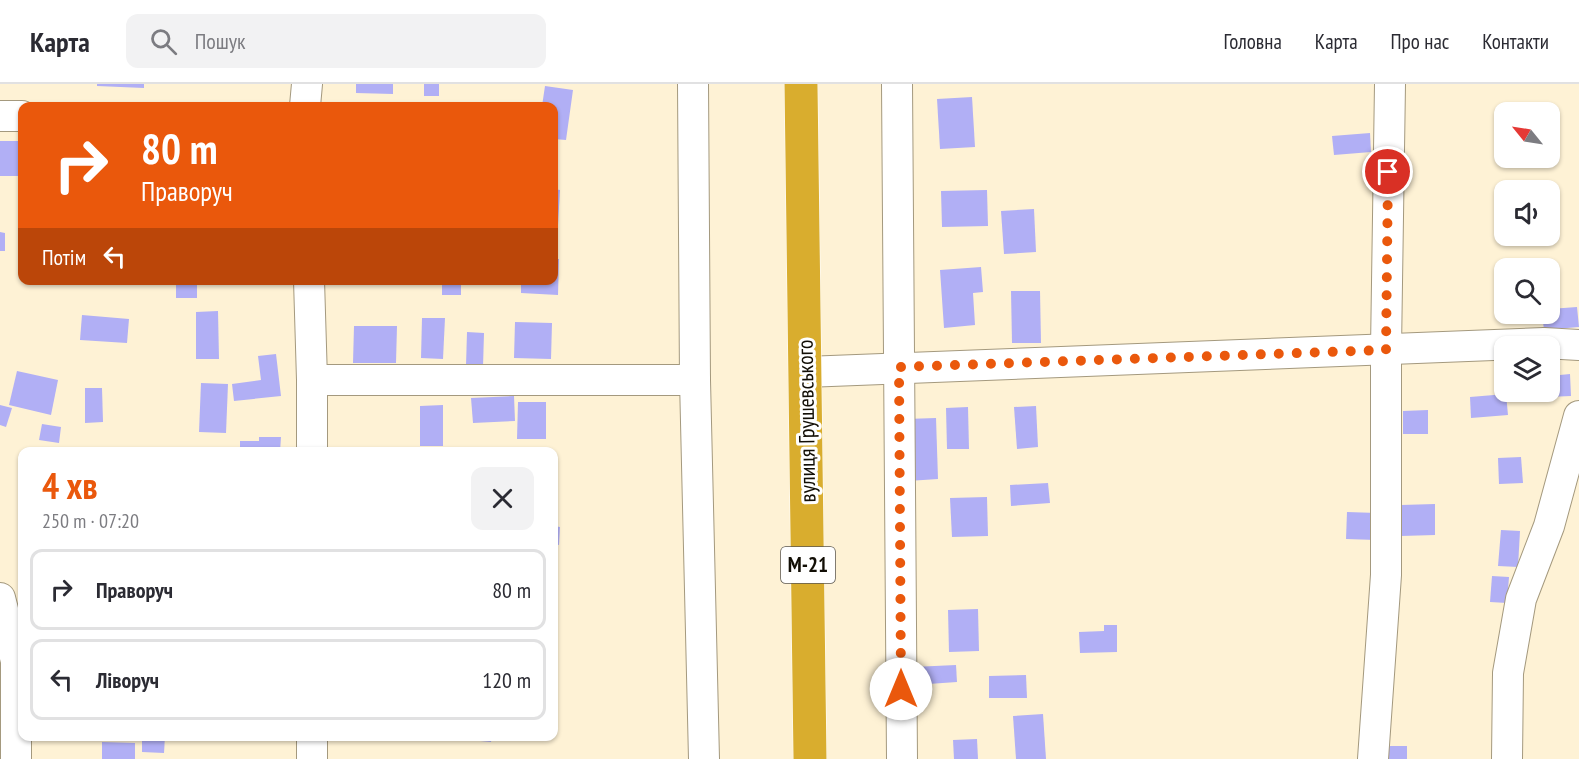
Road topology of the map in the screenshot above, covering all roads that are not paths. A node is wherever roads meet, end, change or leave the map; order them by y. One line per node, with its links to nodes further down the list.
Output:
1 (307, 84): 6 (street)
2 (693, 84): 15 (street)
3 (801, 84): 13 (highway, вулиця Грушевського / М-21)
4 (897, 84): 12 (street)
5 (1390, 84): 11 (street)
6 (306, 102)
7 (0, 116): 8 (street)
8 (18, 116)
9 (309, 285): 14 (street)
10 (1579, 345): 11 (street)
11 (1386, 350): 12 (street); 25 (street)
12 (899, 367): 13 (street); 24 (street)
13 (805, 372): 23 (highway, вулиця Грушевського / М-21)
14 (312, 380): 15 (street); 17 (street)
15 (695, 380): 22 (street)
16 (1579, 416): 26 (street)
17 (312, 447)
18 (0, 598): 20 (street)
19 (312, 741): 21 (street)
20 (16, 759)
21 (312, 759)
22 (704, 759)
23 (810, 759)
24 (902, 759)
25 (1373, 759)
26 (1507, 759)

